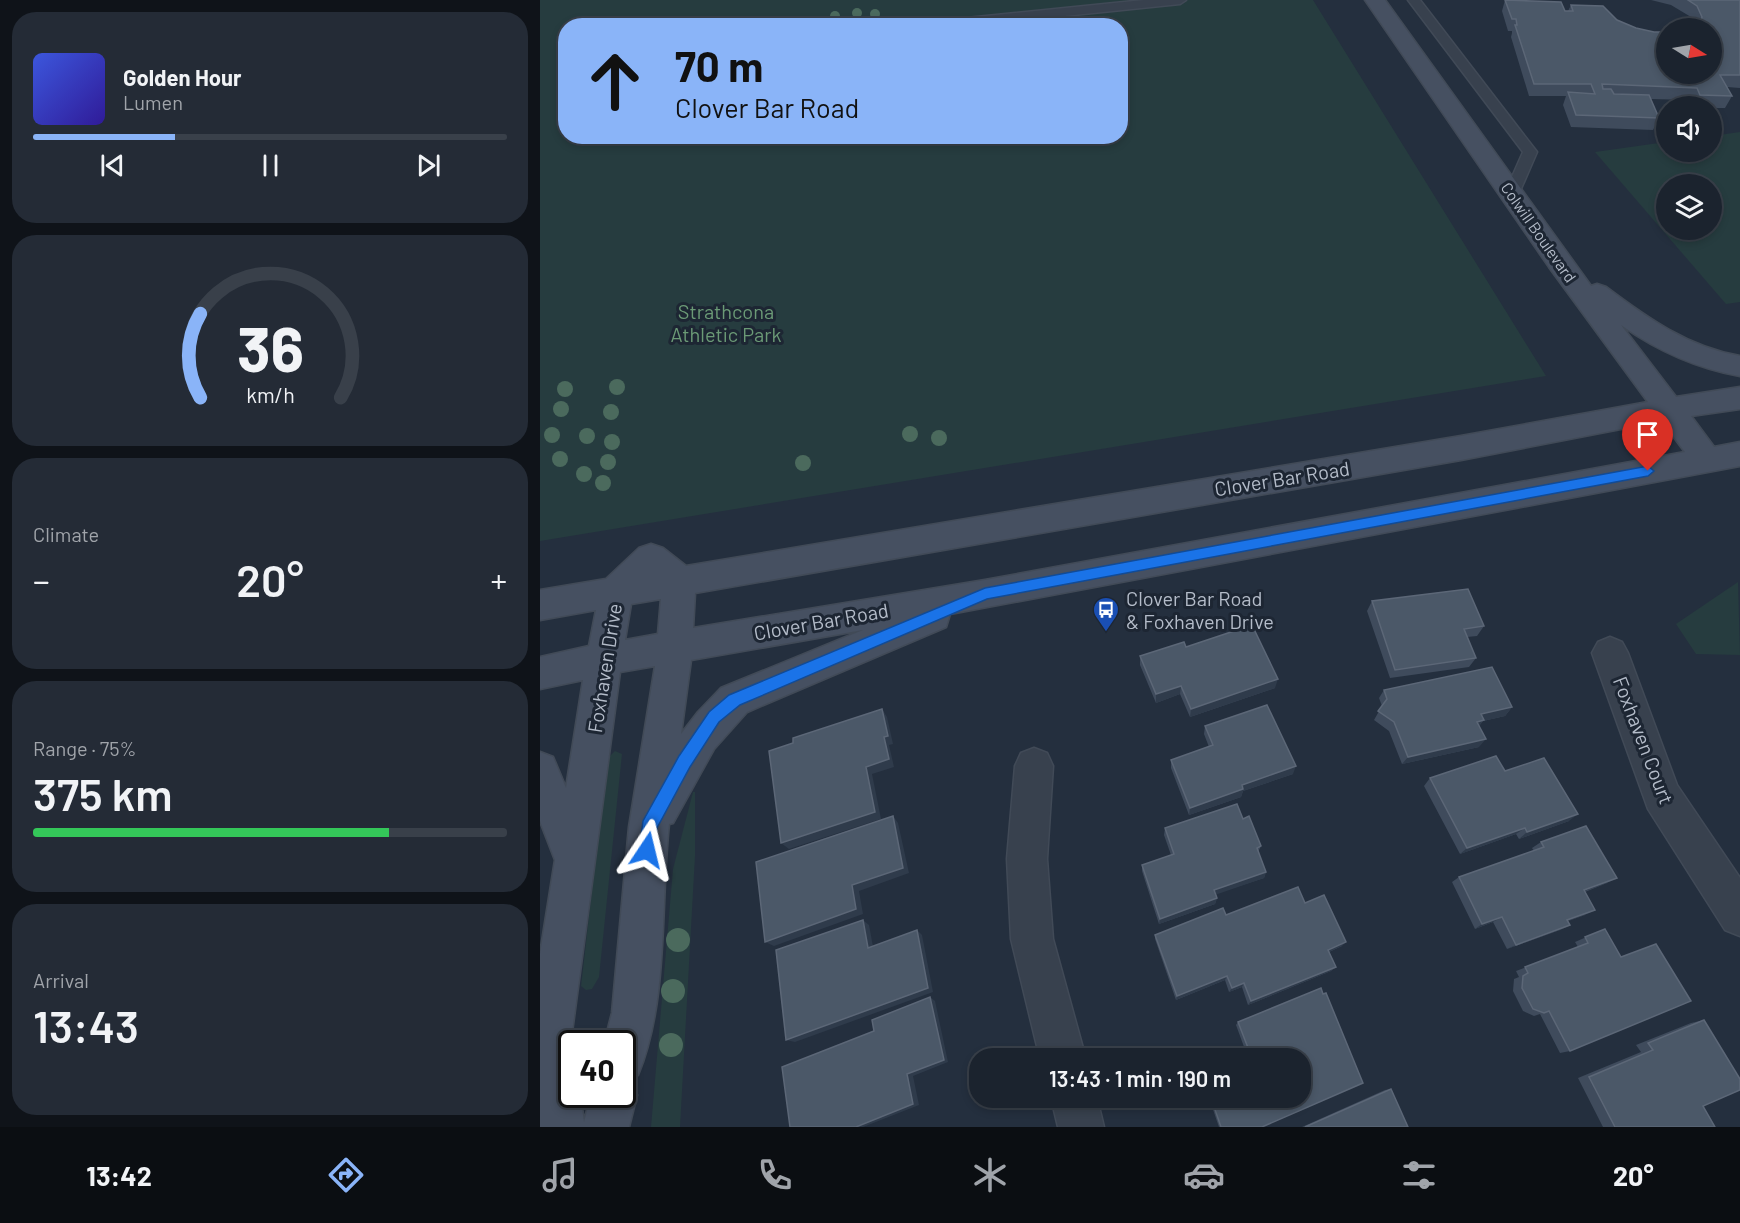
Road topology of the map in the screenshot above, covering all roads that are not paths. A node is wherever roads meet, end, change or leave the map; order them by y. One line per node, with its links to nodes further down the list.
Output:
1 (1180, 0): 4 (lane)
2 (1375, 0): 5 (main road, Colwill Boulevard)
3 (1414, 0): 5 (lane)
4 (1005, 18)
5 (1512, 195): 6 (main road, Colwill Boulevard)
6 (1558, 261): 7 (main road); 9 (main road, Colwill Boulevard)
7 (1740, 366)
8 (1740, 398): 9 (main road, Clover Bar Road)
9 (1668, 408): 11 (main road, Colwill Boulevard); 12 (main road, Clover Bar Road)
10 (1740, 454): 11 (main road, Clover Bar Road)
11 (1708, 461): 14 (main road, Clover Bar Road)
12 (679, 580): 13 (main road, Foxhaven Drive); 16 (main road)
13 (616, 591): 15 (main road); 18 (main road, Foxhaven Drive)
14 (985, 594): 16 (main road, Clover Bar Road); 22 (main road)
15 (540, 605)
16 (675, 648): 18 (main road, Clover Bar Road); 22 (main road)
17 (1610, 653): 24 (street, Foxhaven Court)
18 (604, 659): 19 (main road, Clover Bar Road); 23 (main road, Foxhaven Drive)
19 (540, 673)
20 (1034, 766): 26 (street)
21 (540, 770): 23 (main road)
22 (649, 826): 25 (main road)
23 (575, 862): 29 (main road, Foxhaven Drive)
24 (1740, 915)
25 (630, 1030)
26 (1060, 1048)
27 (611, 1108): 30 (main road)
28 (1076, 1108): 31 (street)
29 (561, 1127)
30 (606, 1127)
31 (1081, 1127)

